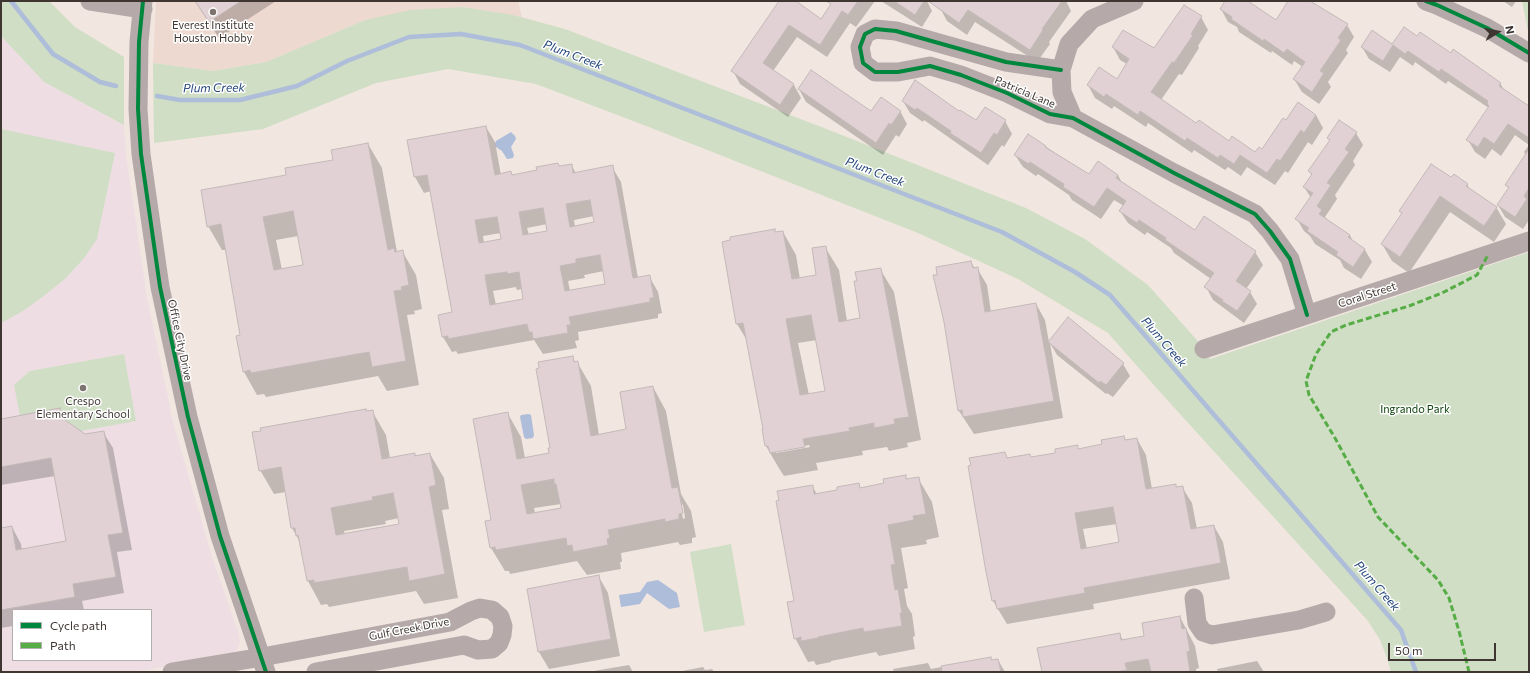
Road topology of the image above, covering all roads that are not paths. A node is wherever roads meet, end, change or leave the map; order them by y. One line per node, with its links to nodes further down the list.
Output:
1 (90, 1): 4 (street)
2 (1134, 1): 6 (street)
3 (1426, 1): 5 (street)
4 (143, 5): 13 (street, Office City Drive)
5 (1529, 53)
6 (1061, 70): 7 (street); 7 (street, Patricia Lane)
7 (1073, 118): 9 (street, Patricia Lane)
8 (1529, 241): 9 (street, Coral Street)
9 (1307, 315): 10 (street, Coral Street)
10 (1204, 349)
11 (1194, 598): 12 (street)
12 (1326, 612)
13 (264, 665): 14 (street, Gulf Creek Drive); 15 (street, Gulf Creek Drive)
14 (172, 672)
15 (316, 672)

